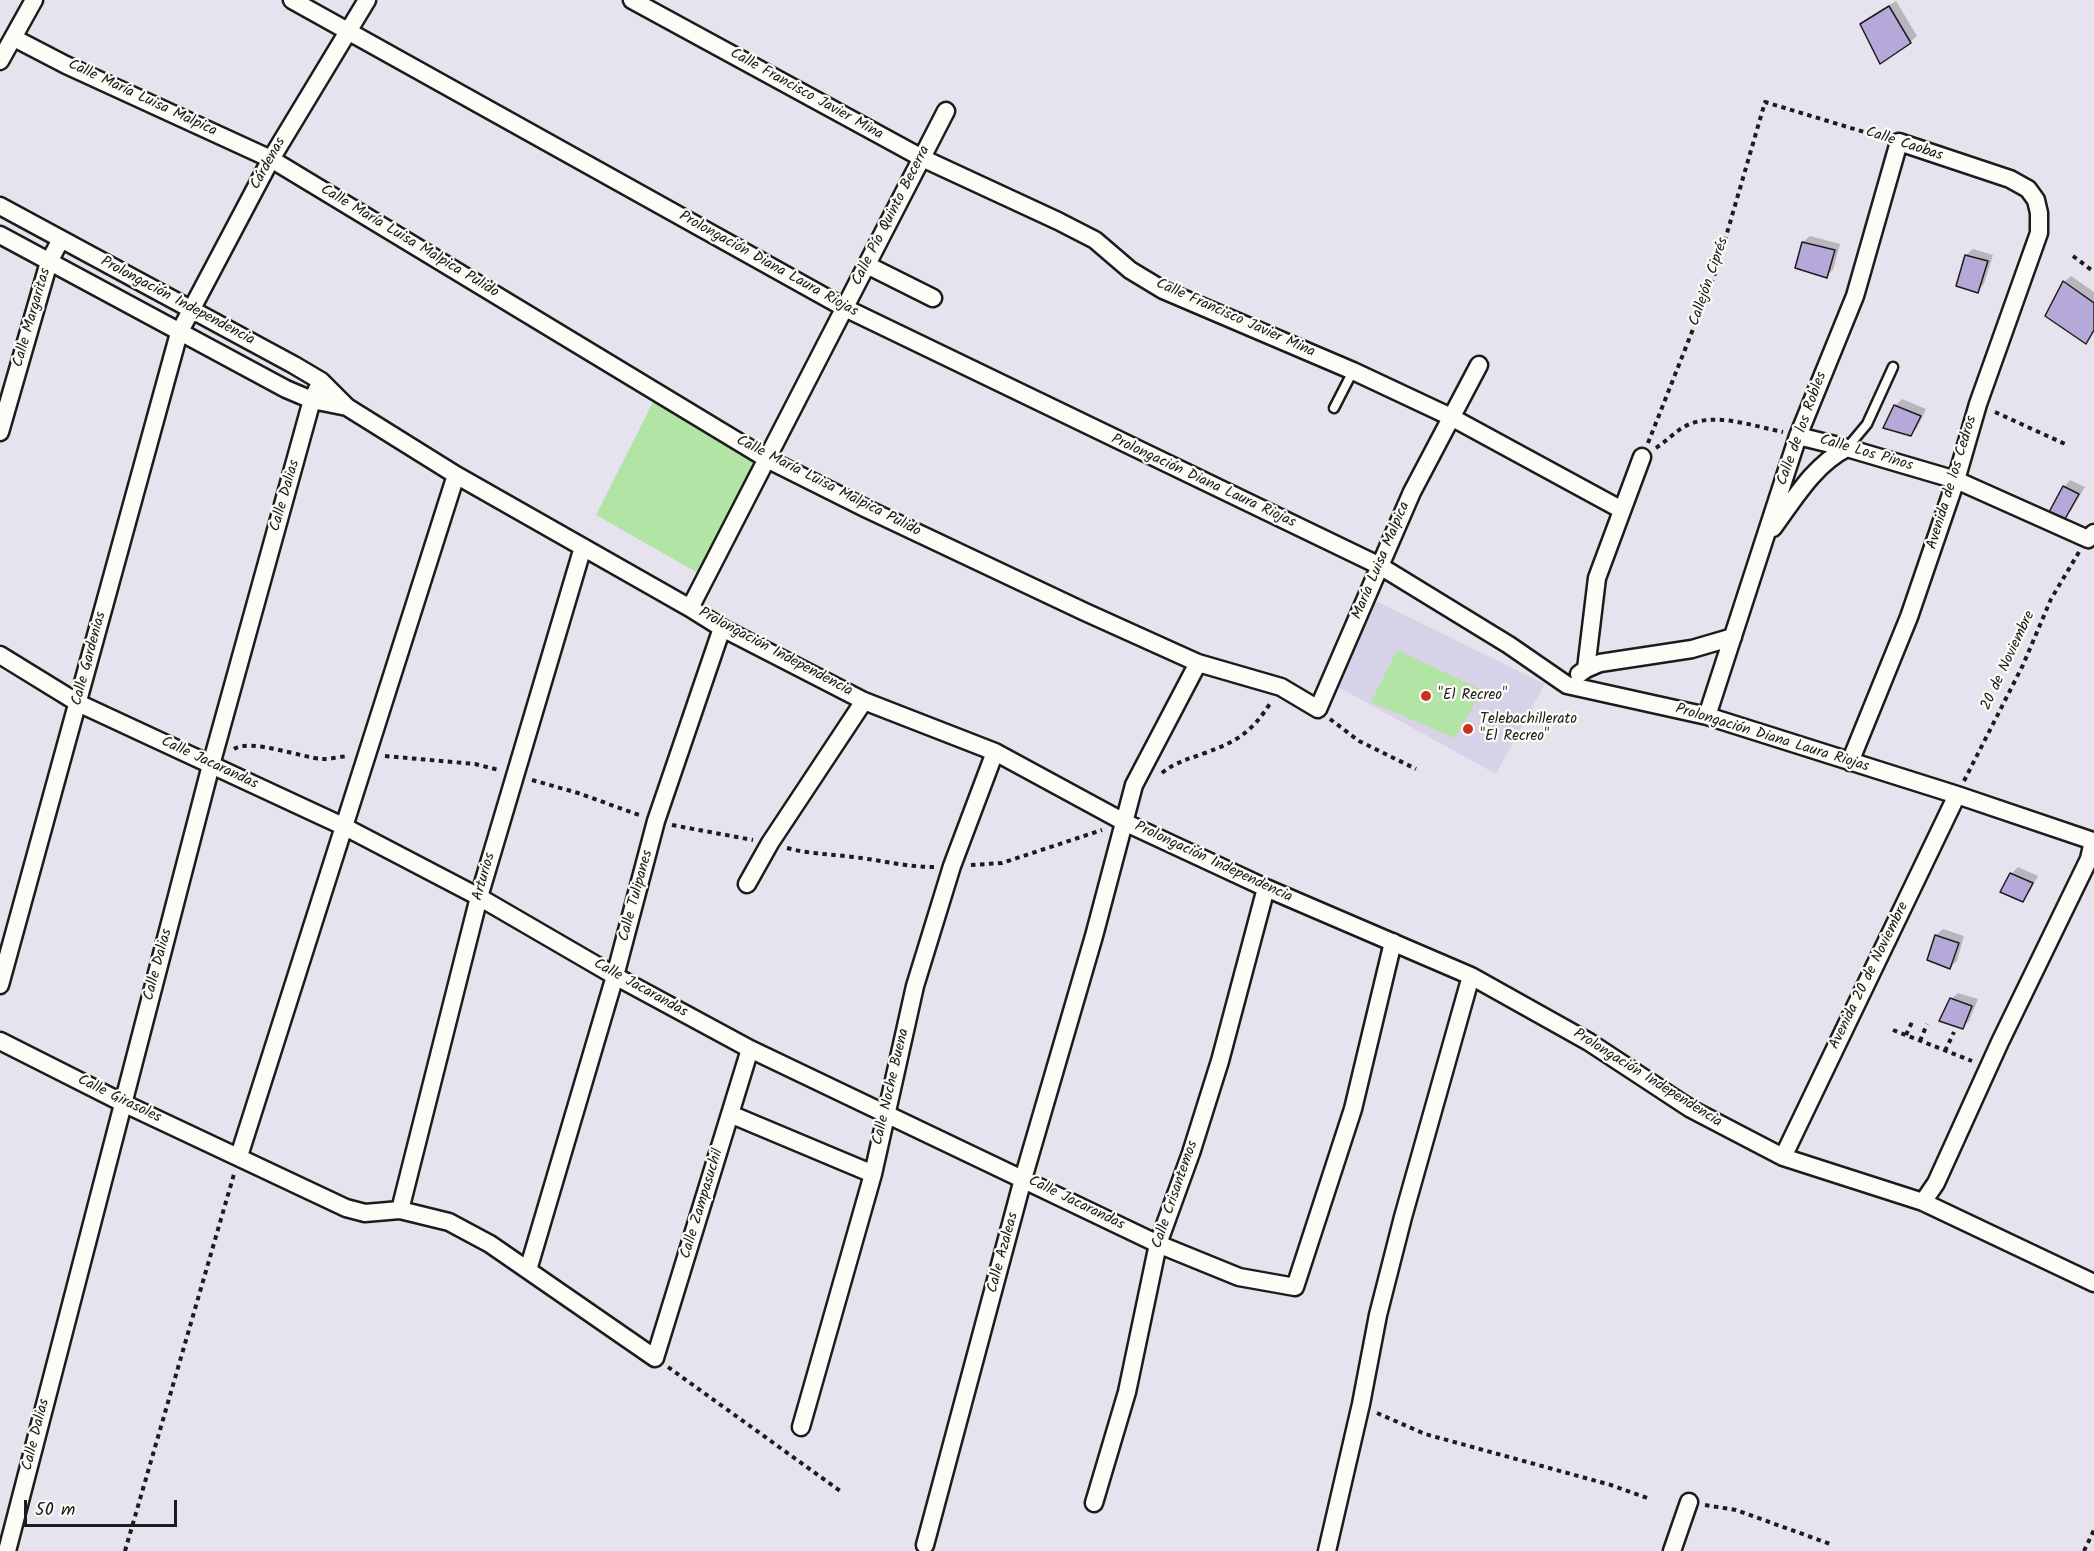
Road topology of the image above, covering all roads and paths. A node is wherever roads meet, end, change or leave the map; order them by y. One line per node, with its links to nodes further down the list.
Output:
1 (34, 0): 6 (street)
2 (292, 0): 5 (street, Prolongación Diana Laura Riojas)
3 (367, 0): 5 (street, Cárdenas)
4 (632, 0): 11 (street, Calle Francisco Javier Mina)
5 (348, 31): 12 (street, Cárdenas); 22 (street, Prolongación Diana Laura Riojas)
6 (14, 38): 7 (street); 12 (street, Calle María Luisa Malpica)
7 (0, 61)
8 (1765, 102): 10 (path, Calle Caobas); 38 (path, Callejón Ciprés)
9 (946, 111): 11 (street, Calle Pío Quinto Becerra)
10 (1899, 142): 13 (street, Calle Caobas); 35 (street, Calle de los Robles)
11 (922, 158): 19 (street, Calle Pío Quinto Becerra); 27 (street, Calle Francisco Javier Mina)
12 (271, 159): 23 (street, Cárdenas); 39 (street, Calle María Luisa Malpica Pulido)
13 (2036, 200): 30 (street, Avenida de los Cedros)
14 (0, 206): 16 (street, Prolongación Independencia)
15 (0, 235): 18 (street, Prolongación Independencia)
16 (61, 239): 18 (street, Calle Margaritas); 23 (street, Prolongación Independencia)
17 (2073, 256): 20 (path)
18 (49, 262): 24 (street, Prolongación Independencia); 34 (street, Calle Margaritas)
19 (867, 265): 21 (street); 22 (street, Calle Pío Quinto Becerra)
20 (2094, 272)
21 (933, 298)
22 (844, 309): 39 (street, Calle Pío Quinto Becerra); 46 (street, Prolongación Diana Laura Riojas)
23 (191, 310): 24 (street, Cárdenas); 28 (street, Prolongación Independencia)
24 (179, 333): 29 (street, Prolongación Independencia); 56 (street, Calle Gardenias)
25 (1479, 365): 33 (street, María Luisa Malpica)
26 (1893, 368): 37 (lane)
27 (1353, 371): 32 (lane); 33 (street, Calle Francisco Javier Mina)
28 (321, 381): 29 (street, Calle Dalias); 31 (street, Prolongación Independencia)
29 (312, 400): 31 (street, Prolongación Independencia); 61 (street, Calle Dalias)
30 (1978, 404): 36 (path); 41 (street, Avenida de los Cedros)
31 (347, 407): 40 (street, Prolongación Independencia)
32 (1334, 408)
33 (1451, 417): 42 (street, Calle Francisco Javier Mina); 46 (street, María Luisa Malpica)
34 (0, 432)
35 (1798, 436): 37 (street, Calle Los Pinos); 38 (path, Calle Los Pinos); 44 (street, Calle de los Robles)
36 (2065, 444)
37 (1847, 448): 41 (street, Calle Los Pinos); 44 (street)
38 (1642, 457): 42 (street)
39 (767, 459): 47 (street, Calle Pío Quinto Becerra); 51 (street, Calle María Luisa Malpica Pulido)
40 (456, 475): 45 (street, Prolongación Independencia); 66 (street)
41 (1956, 480): 43 (street, Calle Los Pinos); 60 (street, Avenida de los Cedros)
42 (1622, 510): 52 (street)
43 (2091, 536): 64 (path, 20 de Noviembre)
44 (1766, 537): 49 (street, Calle de los Robles)
45 (583, 547): 47 (street, Prolongación Independencia); 70 (street, Arturios)
46 (1380, 566): 53 (street, Prolongación Diana Laura Riojas); 57 (street, María Luisa Malpica)
47 (690, 608): 48 (street, Prolongación Independencia)
48 (722, 628): 55 (street, Prolongación Independencia); 72 (street, Calle Tulipanes)
49 (1732, 637): 52 (street); 58 (street, Calle de los Robles)
50 (0, 655): 56 (street, Calle Jacarandas)
51 (1198, 663): 54 (street, Calle María Luisa Malpica Pulido); 65 (street, Calle Azaleas)
52 (1586, 669): 53 (street)
53 (1567, 685): 58 (street, Prolongación Diana Laura Riojas)
54 (1281, 687): 57 (street, Calle María Luisa Malpica Pulido); 63 (path)
55 (864, 701): 59 (street, Prolongación Independencia); 68 (street)
56 (78, 703): 61 (street, Calle Jacarandas); 74 (street, Calle Gardenias)
57 (1318, 708): 62 (path)
58 (1707, 716): 60 (street, Prolongación Diana Laura Riojas)
59 (994, 752): 65 (street, Prolongación Independencia); 86 (street, Calle Noche Buena)
60 (1850, 762): 64 (street, Prolongación Diana Laura Riojas)
61 (211, 765): 66 (street, Calle Jacarandas); 85 (street, Calle Dalias)
62 (1416, 769)
63 (1158, 777)
64 (1957, 795): 67 (street, Prolongación Diana Laura Riojas); 89 (street, Avenida 20 de Noviembre)
65 (1124, 822): 69 (street, Prolongación Independencia); 91 (street, Calle Azaleas)
66 (345, 827): 70 (street, Calle Jacarandas); 88 (street)
67 (2093, 842): 92 (street)
68 (747, 884)
69 (1266, 888): 71 (street, Prolongación Independencia); 94 (street, Calle Crisantemos)
70 (479, 897): 72 (street, Calle Jacarandas); 93 (street, Arturios)
71 (1393, 942): 73 (street, Prolongación Independencia); 94 (street, Calle Jacarandas)
72 (615, 976): 82 (street, Calle Jacarandas); 95 (street, Calle Tulipanes)
73 (1471, 976): 89 (street, Prolongación Independencia); 98 (street)
74 (0, 985)
75 (1911, 1022): 79 (path)
76 (1927, 1023): 81 (path)
77 (1893, 1030): 79 (path)
78 (1954, 1032): 83 (path)
79 (1906, 1035): 81 (path)
80 (0, 1041): 85 (street, Calle Girasoles)
81 (1920, 1041): 83 (path)
82 (750, 1049): 86 (street, Calle Jacarandas); 87 (street, Calle Zampasuchil)
83 (1945, 1051): 84 (path)
84 (1975, 1063)
85 (123, 1103): 88 (street, Calle Girasoles); 107 (street, Calle Dalias)
86 (885, 1113): 90 (street, Calle Noche Buena); 91 (street, Calle Jacarandas)
87 (730, 1114): 90 (street); 97 (street, Calle Zampasuchil)
88 (239, 1156): 93 (street, Calle Girasoles); 108 (path)
89 (1783, 1157): 92 (street, Prolongación Independencia)
90 (873, 1174): 99 (street, Calle Noche Buena)
91 (1023, 1179): 94 (street, Calle Jacarandas); 105 (street, Calle Azaleas)
92 (1923, 1202): 96 (street, Prolongación Independencia)
93 (400, 1210): 95 (street, Calle Girasoles)
94 (1158, 1244): 103 (street, Calle Crisantemos)
95 (528, 1270): 97 (street, Calle Girasoles)
96 (2094, 1283)
97 (655, 1358): 100 (path)
98 (1361, 1404): 101 (path); 109 (street)
99 (801, 1427)
100 (843, 1493)
101 (1647, 1498)
102 (1689, 1502): 106 (path); 110 (street)
103 (1094, 1503)
104 (2094, 1530): 111 (path)
105 (925, 1545)
106 (1833, 1545)
107 (7, 1551)
108 (125, 1551)
109 (1328, 1551)
110 (1672, 1551)
111 (2084, 1551)

